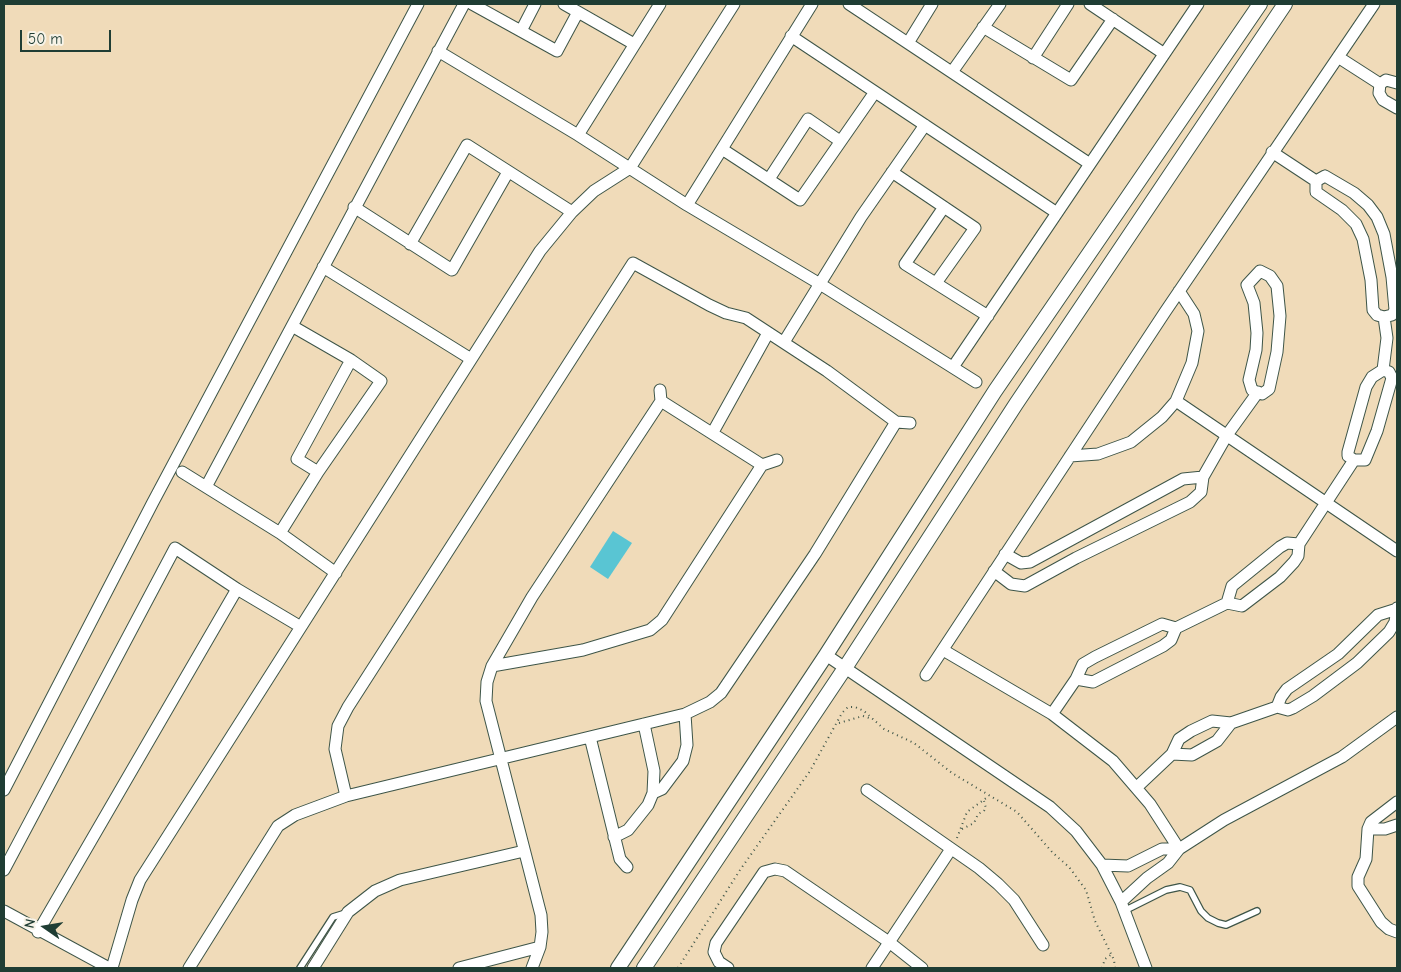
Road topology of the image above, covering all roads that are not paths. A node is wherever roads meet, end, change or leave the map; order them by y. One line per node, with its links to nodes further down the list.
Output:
1 (418, 4): 107 (street)
2 (464, 4): 25 (street)
3 (472, 4): 21 (street)
4 (535, 4): 21 (street)
5 (564, 4): 18 (street)
6 (660, 4): 24 (street)
7 (734, 4): 40 (street)
8 (812, 4): 22 (street)
9 (849, 4): 23 (street)
10 (932, 4): 23 (street)
11 (1000, 4): 20 (street)
12 (1068, 4): 28 (street)
13 (1090, 4): 19 (street)
14 (1260, 4): 92 (street)
15 (1285, 4): 94 (street)
16 (1374, 4): 27 (street)
17 (1195, 5): 26 (street)
18 (578, 12): 21 (street); 24 (street)
19 (1113, 19): 26 (street); 28 (street)
20 (983, 27): 28 (street); 29 (street)
21 (521, 31)
22 (791, 36): 32 (street); 37 (street)
23 (908, 43): 29 (street)
24 (634, 44): 35 (street)
25 (438, 50): 35 (street); 46 (street)
26 (1163, 53): 39 (street)
27 (1338, 56): 31 (street); 38 (street)
28 (1033, 58)
29 (952, 72): 39 (street)
30 (1397, 83): 31 (street)
31 (1380, 84): 33 (street)
32 (875, 92): 34 (street); 36 (street)
33 (1397, 108)
34 (925, 125): 42 (street); 49 (street)
35 (578, 135): 40 (street)
36 (840, 140): 43 (street); 43 (street)
37 (722, 149): 43 (street); 45 (street)
38 (1272, 152): 44 (street); 54 (street)
39 (1090, 164): 49 (street)
40 (630, 168): 45 (street); 48 (street)
41 (508, 172): 48 (street); 50 (street); 50 (street)
42 (892, 172): 47 (street); 53 (street)
43 (769, 180)
44 (1316, 181): 56 (street); 56 (street)
45 (687, 205): 53 (street)
46 (354, 207): 50 (street); 51 (street)
47 (944, 207): 52 (street); 52 (street)
48 (572, 212): 60 (street)
49 (1057, 213): 55 (street)
50 (410, 244)
51 (323, 267): 57 (street); 60 (street)
52 (936, 283): 55 (street)
53 (820, 284): 59 (street); 62 (street)
54 (1179, 291): 66 (street); 71 (street)
55 (988, 316): 62 (street)
56 (1384, 317): 63 (street)
57 (292, 326): 61 (street); 78 (street)
58 (768, 333): 59 (street); 69 (street); 110 (street)
59 (784, 342): 67 (street)
60 (471, 359): 85 (street)
61 (351, 360): 76 (street); 76 (street)
62 (953, 367): 64 (street)
63 (1383, 370): 73 (street); 73 (street)
64 (976, 382)
65 (1258, 392): 65 (street); 70 (street)
66 (1176, 401): 70 (street); 71 (street)
67 (896, 422): 68 (street); 98 (street)
68 (910, 423)
69 (713, 432): 74 (street); 93 (street)
70 (1227, 435): 77 (street); 79 (street)
71 (1070, 456): 83 (street)
72 (777, 460): 74 (street)
73 (1354, 460): 79 (street)
74 (762, 465): 93 (street)
75 (182, 472): 78 (street)
76 (318, 472): 80 (street)
77 (1203, 477): 83 (street); 84 (street)
78 (206, 487): 80 (street)
79 (1326, 502): 81 (street); 82 (street)
80 (280, 533): 85 (street)
81 (1299, 544): 87 (street); 87 (street)
82 (1397, 551)
83 (1005, 554): 84 (street)
84 (994, 571): 91 (street)
85 (336, 572): 89 (street)
86 (237, 589): 89 (street); 120 (street); 125 (street)
87 (1227, 604): 90 (street)
88 (1397, 609): 97 (street); 97 (street)
89 (301, 626): 130 (street)
90 (1176, 628): 96 (street); 96 (street)
91 (942, 650): 95 (street); 99 (street)
92 (826, 655): 94 (street); 136 (street)
93 (492, 666): 105 (street)
94 (845, 668): 118 (street); 137 (street)
95 (926, 674)
96 (1076, 679): 99 (street)
97 (1277, 707): 101 (street)
98 (686, 714): 102 (street); 109 (street)
99 (1052, 714): 106 (street)
100 (1397, 717): 116 (street)
101 (1231, 723): 104 (street); 104 (street)
102 (644, 724): 103 (street); 109 (street)
103 (590, 737): 105 (street); 114 (street)
104 (1172, 754): 106 (street)
105 (500, 760): 110 (street); 117 (street)
106 (1137, 787): 116 (street)
107 (4, 790)
108 (867, 790): 115 (street)
109 (653, 793): 114 (street)
110 (346, 796): 131 (street)
111 (1397, 802): 113 (street)
112 (1397, 825): 113 (street)
113 (1368, 829): 126 (street)
114 (614, 837): 119 (street)
115 (951, 848): 127 (street); 128 (street)
116 (1178, 849): 118 (street); 121 (street)
117 (524, 850): 124 (street); 129 (street)
118 (1102, 865): 121 (street)
119 (627, 867)
120 (4, 870)
121 (1123, 906): 123 (lane); 141 (street)
122 (4, 911): 125 (street)
123 (1257, 911)
124 (348, 912): 132 (lane); 133 (street)
125 (38, 932): 130 (street)
126 (1397, 932)
127 (889, 942): 138 (street); 139 (street); 140 (street)
128 (1043, 945)
129 (540, 947): 134 (street); 135 (street)
130 (111, 968)
131 (189, 968)
132 (300, 968)
133 (313, 968)
134 (459, 968)
135 (532, 968)
136 (618, 968)
137 (644, 968)
138 (728, 968)
139 (872, 968)
140 (922, 968)
141 (1146, 968)

